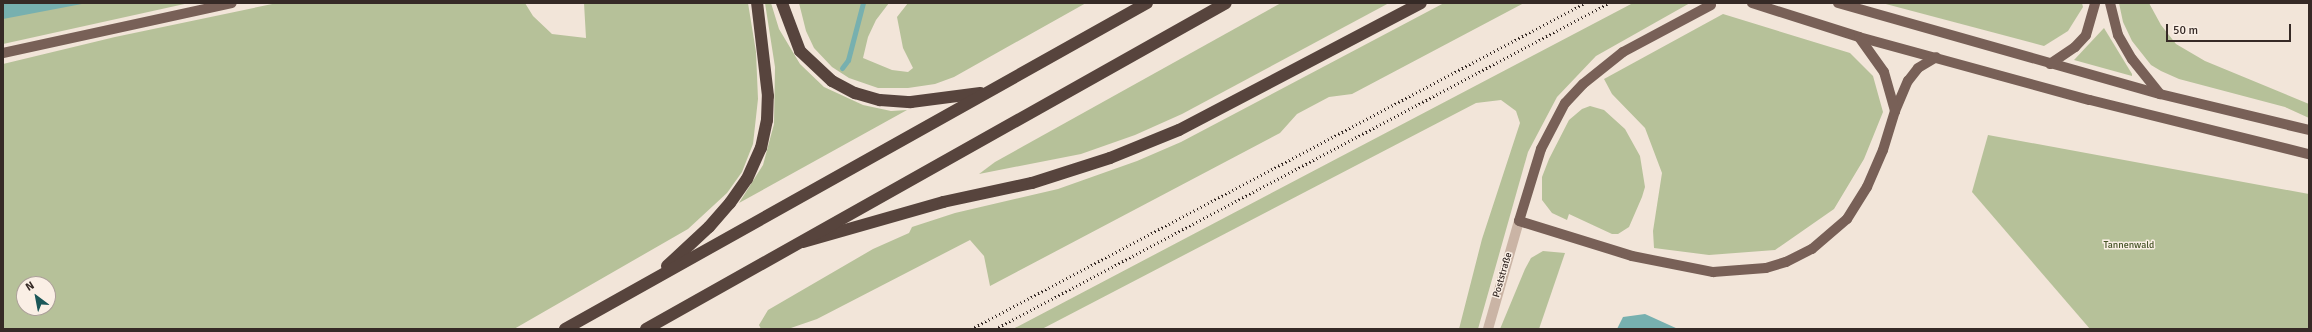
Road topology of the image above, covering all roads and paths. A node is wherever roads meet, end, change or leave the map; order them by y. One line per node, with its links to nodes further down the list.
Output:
1 (232, 3): 13 (main road)
2 (757, 3): 23 (highway)
3 (782, 3): 16 (highway)
4 (1147, 3): 16 (highway)
5 (1226, 3): 22 (highway)
6 (1420, 3): 22 (highway)
7 (1752, 3): 12 (main road)
8 (1838, 3): 15 (main road)
9 (2095, 3): 15 (main road)
10 (2110, 3): 17 (main road)
11 (1711, 5): 21 (main road)
12 (1859, 37): 14 (main road); 18 (main road)
13 (3, 54)
14 (1936, 57): 18 (main road); 20 (main road)
15 (2050, 64): 17 (main road)
16 (987, 93): 23 (highway)
17 (2160, 94): 19 (main road)
18 (1895, 111): 21 (main road)
19 (2309, 130)
20 (2309, 154)
21 (1519, 221): 26 (street, Poststraße)
22 (803, 242): 25 (highway)
23 (652, 280): 24 (highway)
24 (565, 329)
25 (646, 329)
26 (1488, 329)

